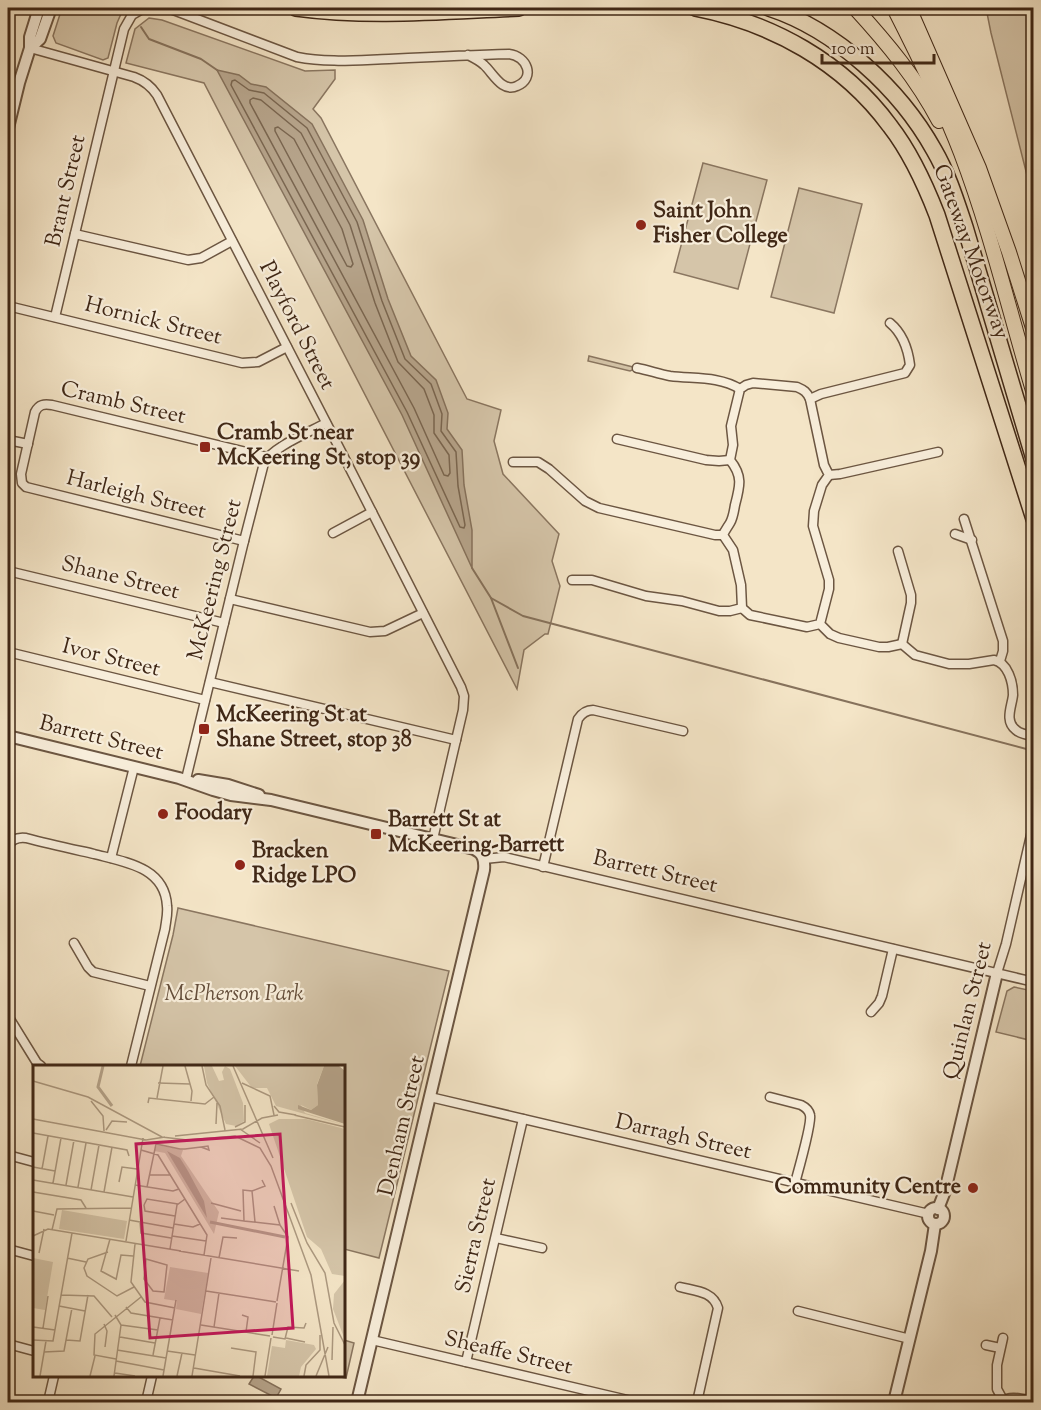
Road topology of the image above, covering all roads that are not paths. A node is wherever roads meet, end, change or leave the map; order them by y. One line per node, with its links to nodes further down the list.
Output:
1 (39, 8): 12 (street)
2 (51, 8): 12 (street)
3 (144, 8): 14 (street, Brant Street)
4 (168, 8): 13 (street)
5 (296, 8): 6 (highway)
6 (519, 8)
7 (695, 8): 40 (highway, Gateway Motorway)
8 (769, 8): 34 (highway, Gateway Motorway)
9 (855, 8): 16 (highway)
10 (894, 8): 16 (highway)
11 (909, 8): 22 (highway)
12 (30, 48): 14 (street, Playford Street); 15 (street)
13 (468, 55): 13 (street)
14 (113, 72): 17 (street, Brant Street); 18 (street, Playford Street)
15 (8, 128)
16 (961, 154): 26 (highway)
17 (75, 234): 18 (street); 20 (street, Brant Street)
18 (232, 241): 23 (street, Playford Street)
19 (8, 306): 20 (street, Hornick Street)
20 (55, 317): 23 (street, Hornick Street)
21 (890, 322): 27 (street)
22 (1034, 331)
23 (287, 347): 28 (street, Playford Street)
24 (637, 368): 25 (street)
25 (740, 389): 27 (street); 35 (street)
26 (1034, 394)
27 (810, 399): 37 (street)
28 (326, 423): 33 (street); 38 (street, Playford Street)
29 (8, 440): 31 (street)
30 (616, 440): 35 (street)
31 (28, 444): 33 (street, Cramb Street); 45 (street, Harleigh Street)
32 (938, 452): 37 (street)
33 (267, 457): 45 (street, McKeering Street)
34 (1034, 459)
35 (730, 460): 43 (street)
36 (513, 462): 43 (street)
37 (829, 474): 53 (street)
38 (372, 512): 41 (street); 51 (street, Playford Street)
39 (964, 519): 44 (street)
40 (1034, 519)
41 (333, 533)
42 (955, 534): 44 (street)
43 (723, 535): 50 (street)
44 (972, 540): 56 (street)
45 (244, 541): 49 (street, McKeering Street)
46 (898, 551): 54 (street)
47 (8, 571): 52 (street, Shane Street)
48 (572, 580): 50 (street)
49 (230, 599): 51 (street); 52 (street, McKeering Street)
50 (742, 608): 53 (street)
51 (423, 613): 62 (street, Playford Street)
52 (224, 623): 57 (street, McKeering Street)
53 (820, 624): 54 (street)
54 (902, 644): 56 (street)
55 (8, 652): 58 (street, Ivor Street)
56 (1000, 661): 61 (street)
57 (210, 682): 58 (street, McKeering Street); 62 (street)
58 (205, 700): 64 (street, McKeering Street)
59 (682, 731): 70 (street)
60 (8, 736): 63 (street, Barrett Street)
61 (1034, 736)
62 (456, 740): 66 (street, Playford Street)
63 (134, 767): 64 (street, Barrett Street); 68 (street)
64 (186, 779): 66 (street, Barrett Street)
65 (1034, 822): 73 (street, Quinlan Street)
66 (433, 839): 69 (street, Barrett Street)
67 (10, 843): 68 (street)
68 (111, 858): 75 (street)
69 (484, 859): 70 (street, Barrett Street); 81 (street, Denham Street)
70 (543, 867): 72 (street, Barrett Street)
71 (74, 943): 75 (street)
72 (893, 949): 73 (street, Barrett Street); 76 (street)
73 (997, 973): 74 (street, Barrett Street); 87 (street, Quinlan Street)
74 (1034, 982)
75 (150, 986): 80 (street)
76 (871, 1012)
77 (8, 1016): 78 (street)
78 (10, 1026): 79 (street)
79 (40, 1065)
80 (131, 1065)
81 (430, 1097): 83 (street, Darragh Street); 96 (street, Denham Street)
82 (770, 1097): 86 (street)
83 (523, 1119): 86 (street, Darragh Street); 88 (street, Sierra Street)
84 (8, 1155): 85 (street)
85 (33, 1162)
86 (795, 1183): 87 (street, Darragh Street)
87 (933, 1211): 95 (street, Quinlan Street)
88 (496, 1238): 89 (street); 101 (street, Sierra Street)
89 (542, 1248)
90 (8, 1249): 91 (street)
91 (33, 1256)
92 (680, 1287): 110 (street)
93 (798, 1311): 95 (street)
94 (1003, 1338): 99 (street)
95 (910, 1339): 111 (street)
96 (372, 1340): 101 (street, Sheaffe Street); 108 (street, Denham Street)
97 (8, 1344): 100 (street)
98 (986, 1345): 99 (street)
99 (1000, 1348): 104 (street)
100 (33, 1351)
101 (466, 1362): 109 (street, Sheaffe Street)
102 (54, 1377): 106 (street)
103 (152, 1377): 107 (street)
104 (1002, 1401): 105 (street)
105 (1034, 1401)
106 (48, 1402)
107 (146, 1402)
108 (357, 1402)
109 (636, 1402)
110 (697, 1402)
111 (894, 1402)

